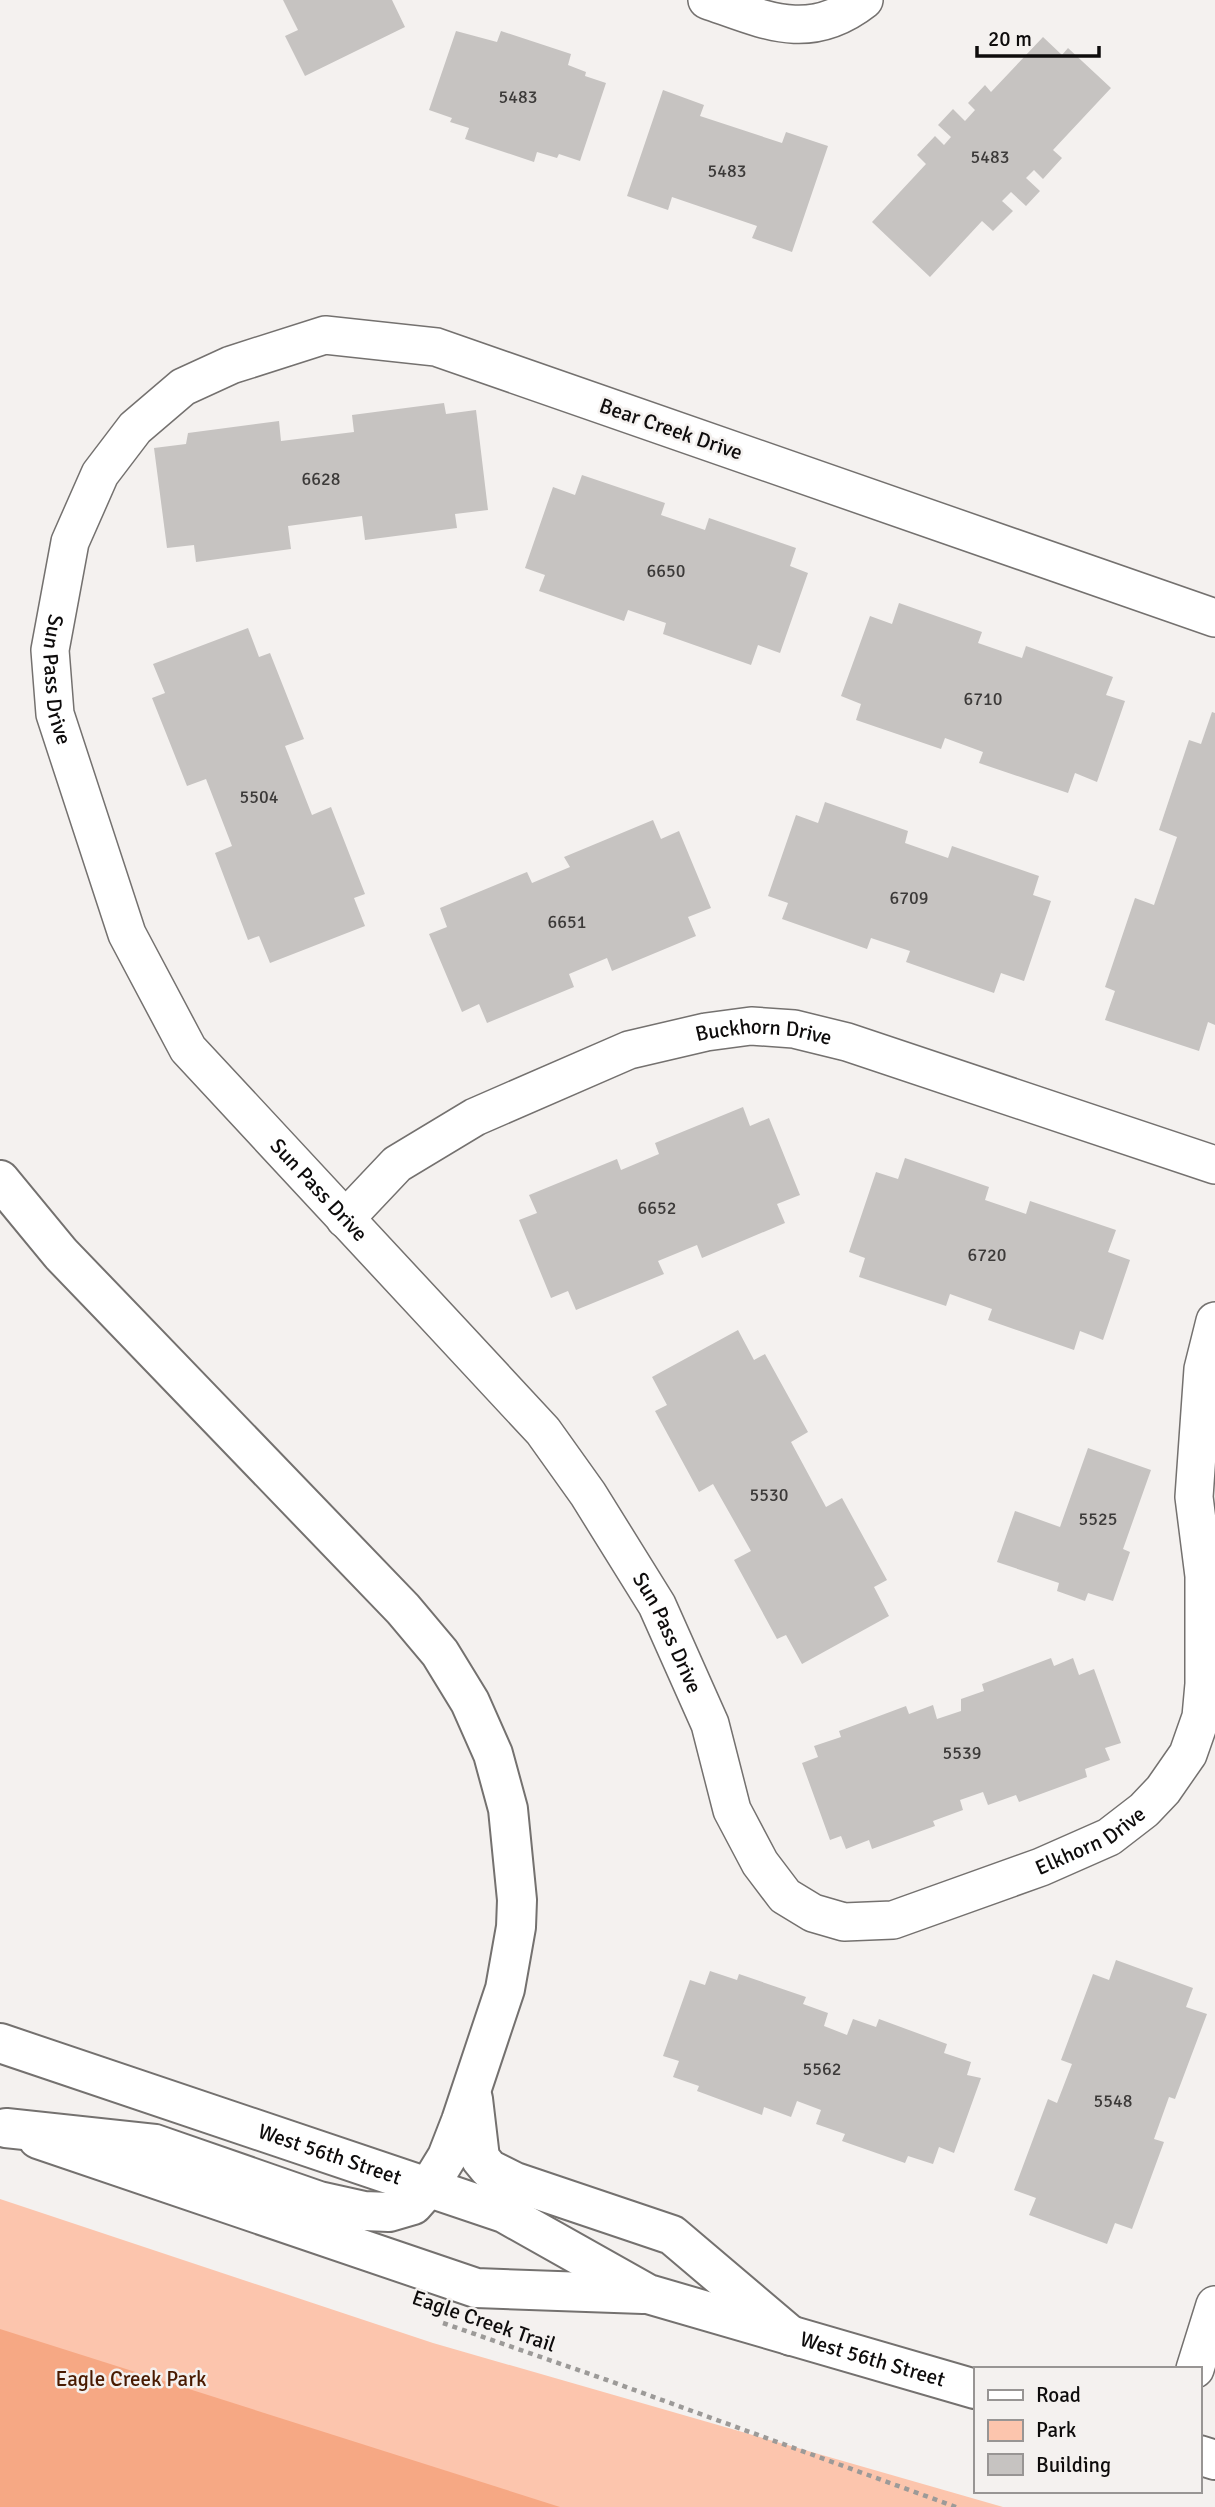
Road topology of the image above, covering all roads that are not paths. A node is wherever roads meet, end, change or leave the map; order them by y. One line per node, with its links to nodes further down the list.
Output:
1 (707, 0): 2 (street)
2 (864, 0)
3 (135, 428): 4 (street, Bear Creek Drive); 7 (street, Sun Pass Drive)
4 (1215, 618)
5 (1215, 1165): 7 (street, Buckhorn Drive)
6 (0, 1180): 12 (main road)
7 (345, 1219): 10 (street, Sun Pass Drive)
8 (1215, 1321): 9 (street, Elkhorn Drive)
9 (1209, 1576): 10 (street, Elkhorn Drive)
10 (785, 1896)
11 (0, 2043): 14 (main road, West 56th Street)
12 (472, 2087): 14 (main road); 17 (main road)
13 (3, 2127): 14 (main road); 15 (main road, West 56th Street)
14 (428, 2188): 15 (main road, West 56th Street)
15 (648, 2294): 17 (main road, West 56th Street)
16 (1215, 2305): 18 (street)
17 (791, 2336): 19 (main road, West 56th Street)
18 (1196, 2367)
19 (974, 2389)

